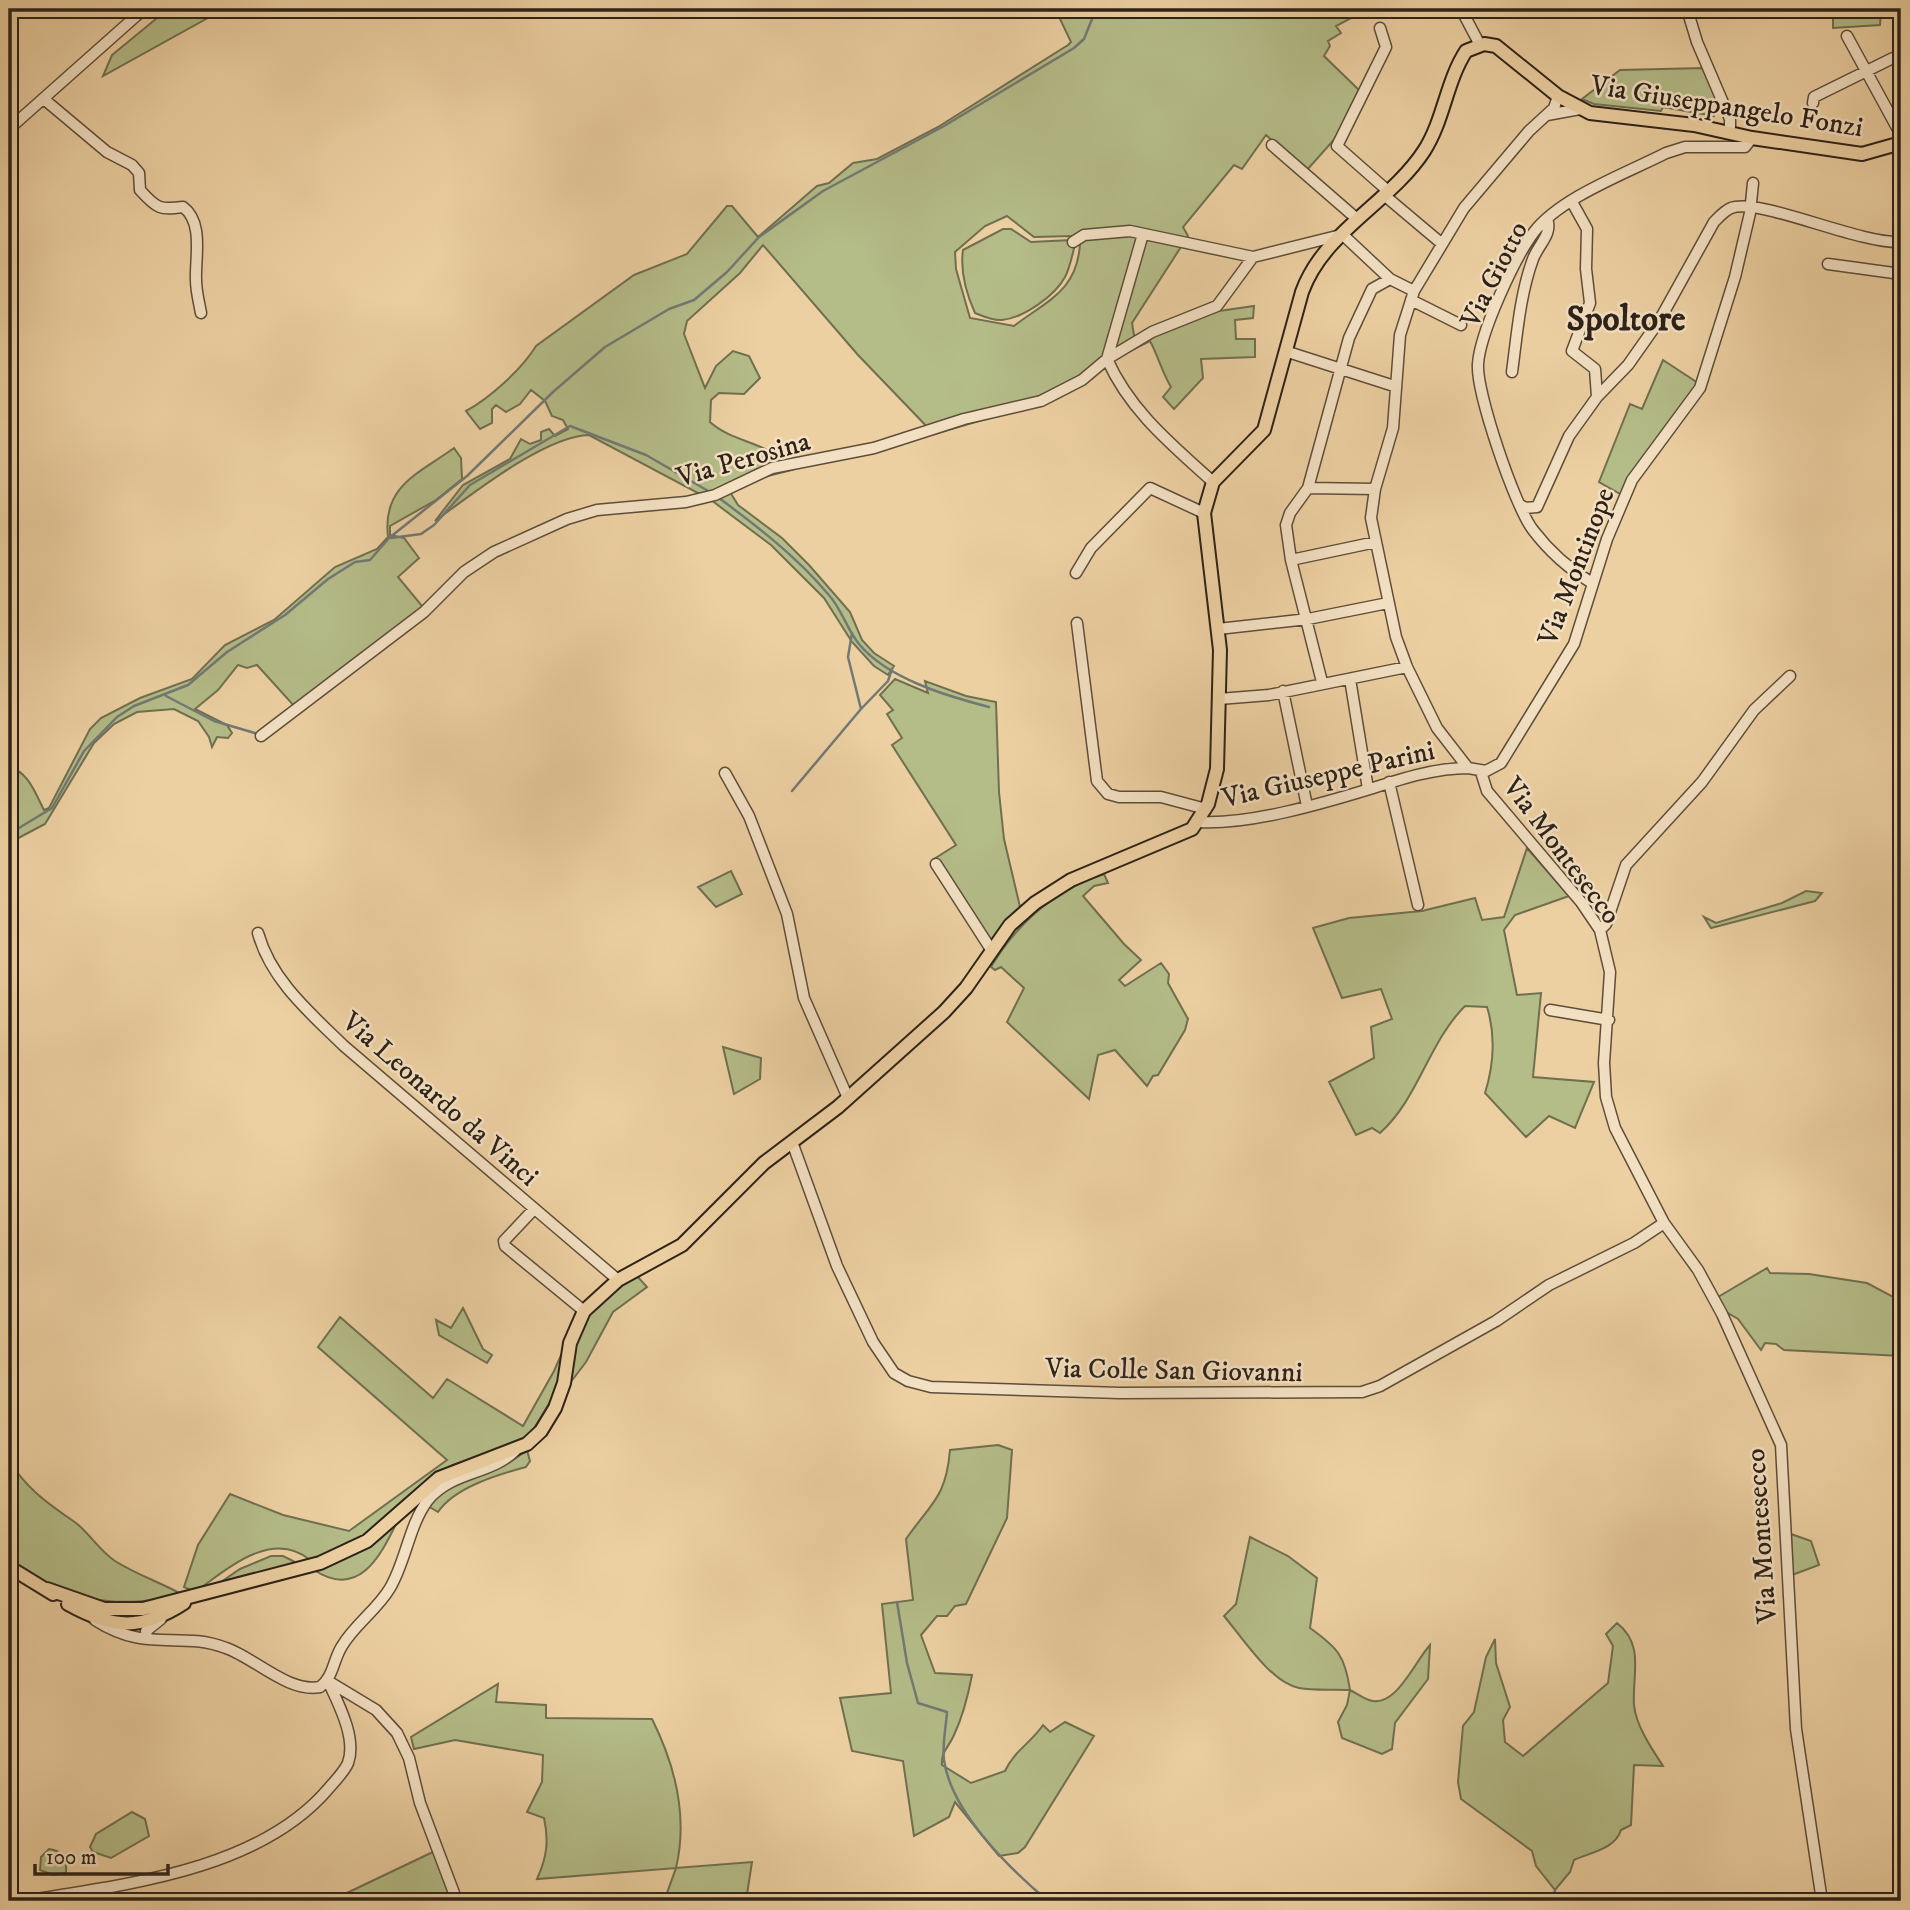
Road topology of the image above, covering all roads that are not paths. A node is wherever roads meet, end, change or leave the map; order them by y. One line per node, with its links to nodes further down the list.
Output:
1 (144, 9): 10 (street)
2 (1461, 9): 6 (street)
3 (1687, 9): 15 (street)
4 (1380, 28): 21 (street)
5 (1847, 36): 8 (street)
6 (1480, 45): 9 (main road, Via Giuseppangelo Fonzi); 21 (main road)
7 (1893, 58): 8 (street)
8 (1866, 71): 11 (street); 16 (street)
9 (1558, 96): 12 (main road, Via Giuseppangelo Fonzi); 13 (street, Via Montesecco)
10 (45, 100): 14 (street); 36 (street)
11 (1813, 103)
12 (1580, 109): 13 (street); 15 (main road, Via Giuseppangelo Fonzi)
13 (1547, 115): 30 (street, Via Montesecco)
14 (9, 130)
15 (1730, 132): 17 (main road, Via Giuseppangelo Fonzi)
16 (1901, 135)
17 (1752, 138): 18 (main road, Via Giuseppangelo Fonzi); 22 (street, Via Giotto)
18 (1901, 143)
19 (1272, 145): 24 (street)
20 (1753, 183): 23 (street, Via Montinope)
21 (1386, 193): 24 (main road); 30 (street)
22 (1572, 202): 25 (street, Via Giotto); 43 (street)
23 (1749, 207): 29 (street); 43 (street); 54 (street, Via Montinope)
24 (1357, 219): 27 (main road)
25 (1547, 219): 41 (street); 47 (street, Via Giotto)
26 (1143, 234): 28 (street); 31 (street); 39 (street)
27 (1342, 235): 31 (street); 34 (street); 38 (main road)
28 (1073, 242)
29 (1901, 242)
30 (1441, 243): 35 (street, Via Montesecco)
31 (1253, 257): 39 (street, Via Perosina)
32 (1828, 264): 33 (street)
33 (1901, 274)
34 (1390, 279): 35 (street); 40 (street)
35 (1412, 295): 37 (street); 42 (street, Via Montesecco)
36 (201, 313)
37 (1461, 325)
38 (1288, 352): 40 (street); 44 (main road)
39 (1108, 359): 44 (street); 65 (street, Via Perosina)
40 (1343, 369): 42 (street); 45 (street)
41 (1512, 372)
42 (1394, 386): 46 (street, Via Montesecco)
43 (1597, 397): 48 (street)
44 (1213, 482): 49 (main road)
45 (1308, 488): 46 (street); 52 (street)
46 (1375, 489): 51 (street, Via Montesecco)
47 (1520, 504): 48 (street); 50 (street, Via Giotto)
48 (1537, 507): 50 (street)
49 (1204, 513): 53 (street); 58 (main road)
50 (1529, 523): 54 (street, Via Giotto)
51 (1376, 542): 52 (street); 55 (street, Via Montesecco)
52 (1291, 560): 56 (street)
53 (1076, 573)
54 (1592, 583): 67 (street, Via Montinope)
55 (1388, 603): 56 (street); 59 (street, Via Montesecco)
56 (1308, 618): 58 (street); 62 (street)
57 (1077, 623): 72 (street)
58 (1218, 629): 64 (main road)
59 (1406, 667): 61 (street); 66 (street, Via Montesecco)
60 (1790, 676): 76 (street)
61 (1350, 679): 62 (street); 70 (street)
62 (1322, 682): 63 (street)
63 (1283, 691): 64 (street); 71 (street)
64 (1219, 699): 72 (main road)
65 (261, 736)
66 (1468, 768): 67 (street, Via Montesecco); 69 (street, Via Giuseppe Parini)
67 (1481, 772): 76 (street, Via Montesecco)
68 (725, 773): 81 (street)
69 (1389, 782): 70 (street, Via Giuseppe Parini); 75 (street)
70 (1368, 789): 71 (street, Via Giuseppe Parini)
71 (1307, 806): 73 (street, Via Giuseppe Parini)
72 (1206, 809): 73 (main road)
73 (1199, 822): 78 (main road)
74 (936, 864): 78 (street)
75 (1418, 905)
76 (1600, 930): 80 (street, Via Montesecco)
77 (258, 933): 83 (street, Via Leonardo da Vinci)
78 (992, 951): 81 (main road)
79 (1550, 1010): 80 (street)
80 (1609, 1020): 84 (street, Via Montesecco)
81 (848, 1098): 82 (main road)
82 (792, 1142): 84 (street, Via Colle San Giovanni); 85 (main road)
83 (534, 1209): 85 (street, Via Leonardo da Vinci); 86 (street)
84 (1664, 1223): 101 (street, Via Montesecco)
85 (618, 1280): 86 (main road)
86 (584, 1311): 87 (main road)
87 (515, 1451): 90 (main road); 98 (street)
88 (9, 1567): 89 (main road)
89 (47, 1589): 92 (main road); 94 (main road)
90 (191, 1597): 91 (main road); 93 (main road)
91 (150, 1608): 92 (main road); 95 (main road)
92 (104, 1609): 95 (main road)
93 (168, 1613): 95 (main road); 97 (street)
94 (93, 1618): 95 (main road); 96 (street)
95 (127, 1623): 96 (street); 97 (street)
96 (131, 1638): 97 (street)
97 (151, 1640): 98 (street)
98 (328, 1681): 99 (street); 100 (street)
99 (23, 1901)
100 (457, 1901)
101 (1822, 1901)

